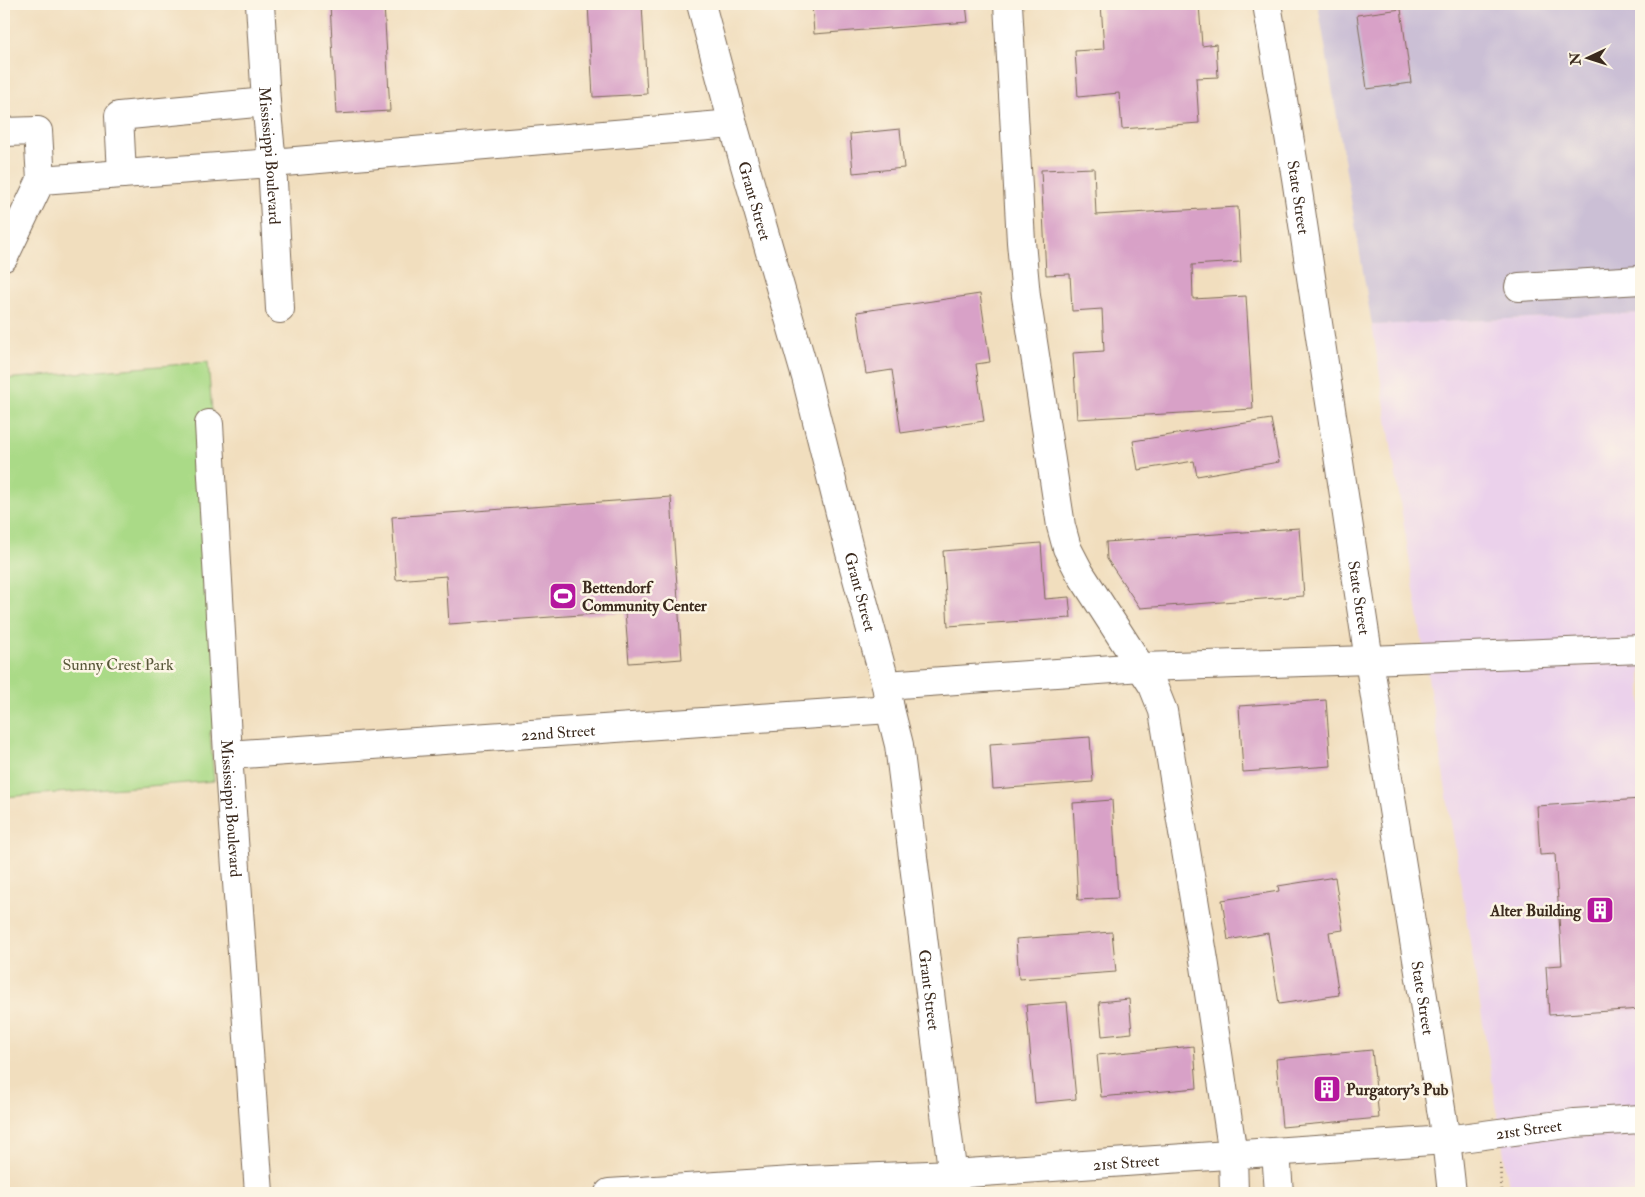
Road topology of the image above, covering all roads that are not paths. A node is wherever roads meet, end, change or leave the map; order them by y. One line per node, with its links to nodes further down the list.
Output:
1 (260, 4): 5 (street, Mississippi Boulevard)
2 (700, 4): 6 (street, Grant Street)
3 (1008, 4): 18 (street)
4 (1267, 4): 17 (street, State Street)
5 (266, 102): 8 (street, Mississippi Boulevard); 9 (street)
6 (733, 124): 8 (street); 19 (street, Grant Street)
7 (4, 132): 10 (street)
8 (272, 163): 9 (street); 14 (street, Mississippi Boulevard)
9 (122, 174): 10 (street)
10 (41, 180): 11 (street)
11 (4, 257)
12 (1641, 280): 13 (street)
13 (1520, 287)
14 (280, 309)
15 (209, 424): 20 (street, Mississippi Boulevard)
16 (1641, 649): 17 (street, 22nd Street)
17 (1369, 660): 18 (street, 22nd Street); 22 (street, State Street)
18 (1142, 667): 19 (street, 22nd Street); 24 (street)
19 (888, 697): 20 (street, 22nd Street); 25 (street, Grant Street)
20 (228, 755): 27 (street, Mississippi Boulevard)
21 (1641, 1119): 22 (street, 21st Street)
22 (1446, 1140): 23 (street, 21st Street); 31 (street, State Street)
23 (1276, 1152): 24 (street, 21st Street); 30 (street)
24 (1233, 1155): 25 (street, 21st Street); 29 (street)
25 (954, 1184): 26 (street, 21st Street)
26 (710, 1190): 28 (street, 21st Street)
27 (260, 1193)
28 (609, 1193)
29 (1234, 1193)
30 (1278, 1193)
31 (1452, 1193)

